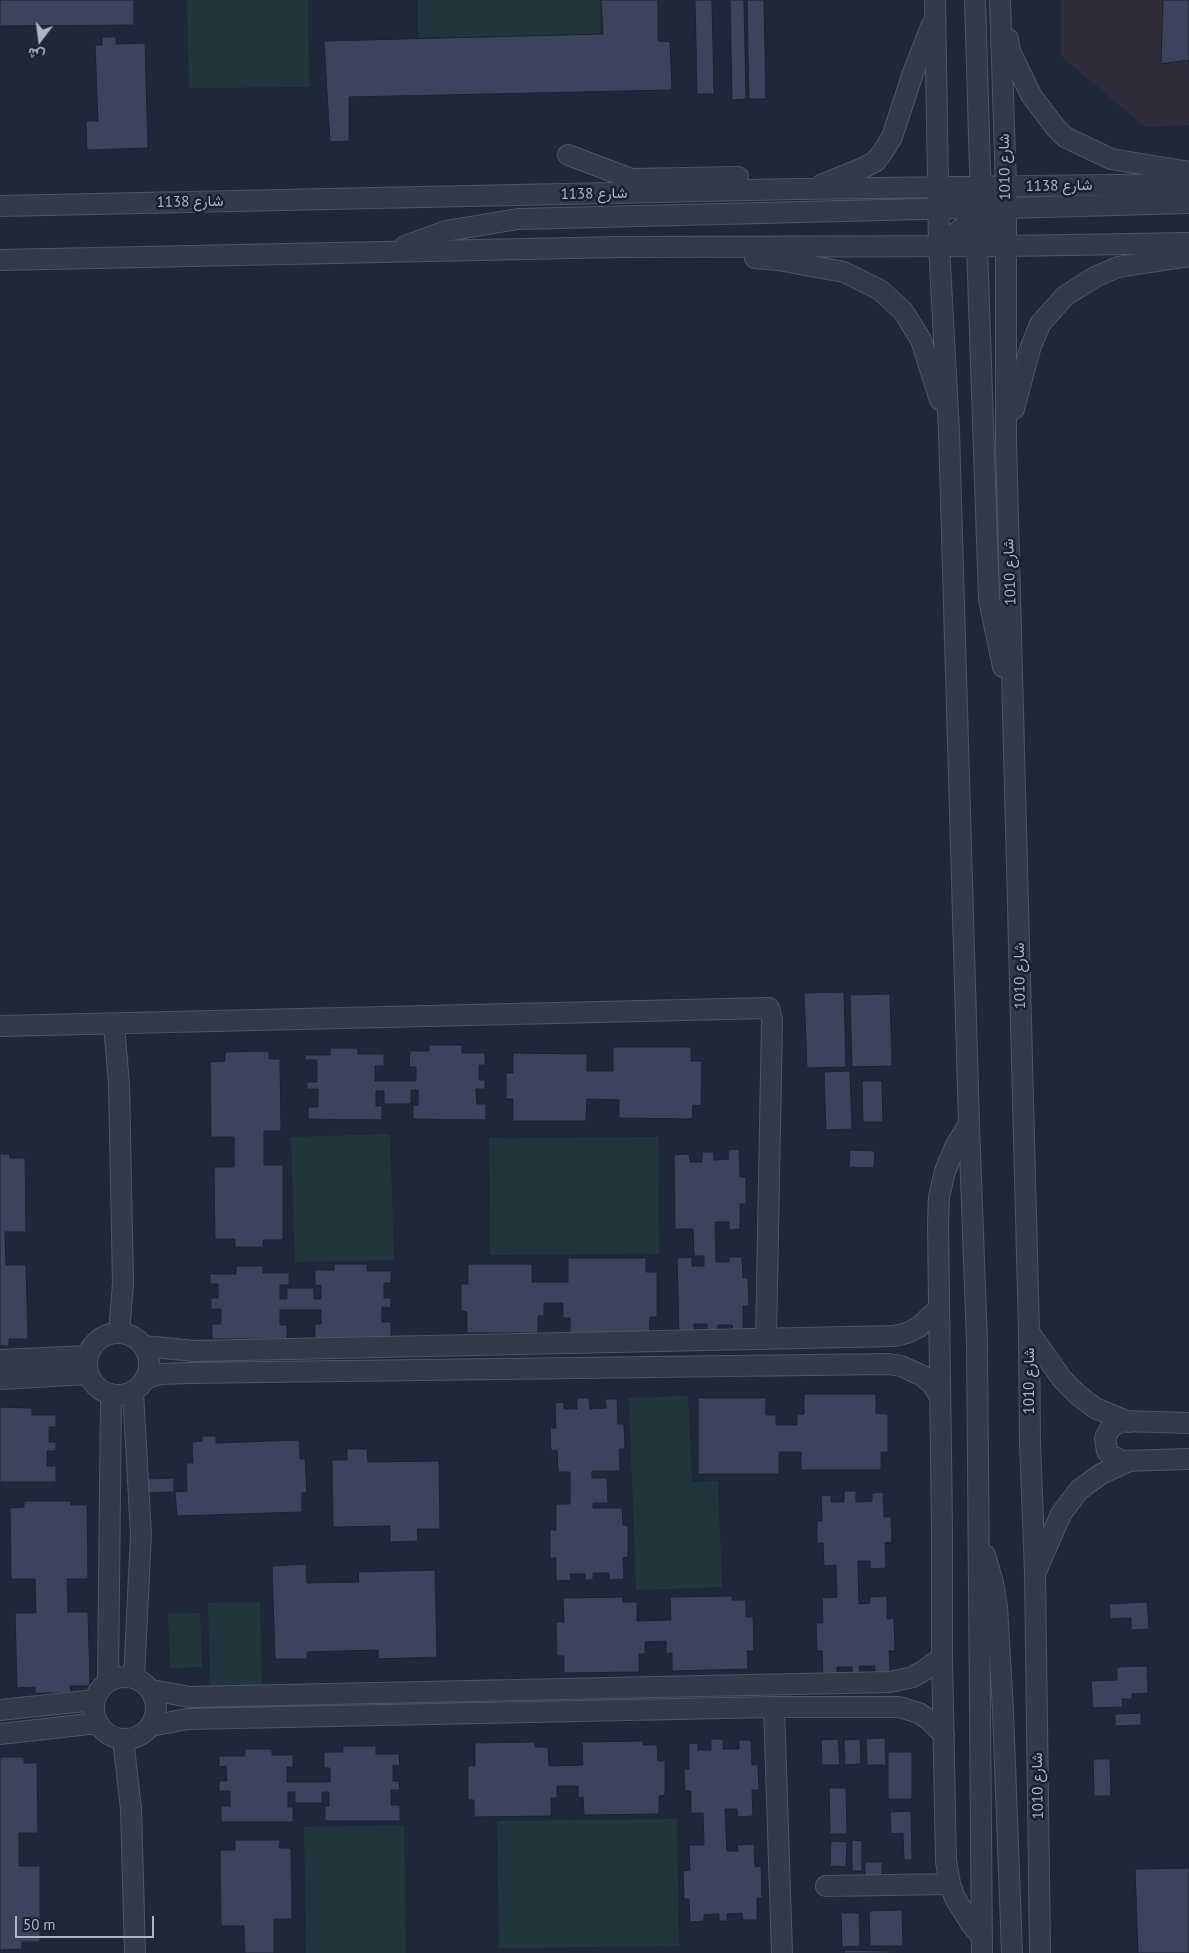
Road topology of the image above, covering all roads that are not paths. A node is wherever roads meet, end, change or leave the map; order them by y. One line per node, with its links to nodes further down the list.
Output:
1 (975, 0): 12 (street)
2 (1000, 2): 5 (street); 7 (street, شارع 1010)
3 (935, 8): 8 (street); 9 (street)
4 (568, 155): 9 (street)
5 (1189, 172)
6 (1189, 184): 7 (street, شارع 1138)
7 (1006, 187): 12 (street); 13 (street, شارع 1010)
8 (939, 188): 9 (street, شارع 1138); 12 (street); 12 (street, شارع 1138); 14 (street)
9 (803, 189): 11 (street, شارع 1138)
10 (1189, 203): 13 (street)
11 (0, 206)
12 (975, 207): 13 (street); 14 (street); 16 (street); 17 (street); 18 (street)
13 (1006, 208): 18 (street, شارع 1010)
14 (939, 209): 16 (street); 20 (street)
15 (1189, 243): 18 (street)
16 (939, 246): 17 (street); 19 (street); 23 (street)
17 (978, 246): 18 (street); 25 (street)
18 (1006, 246): 24 (street, شارع 1010)
19 (621, 247): 20 (street); 23 (street)
20 (386, 252): 22 (street)
21 (1189, 256): 24 (street)
22 (0, 260)
23 (949, 431): 28 (street)
24 (1006, 440): 25 (street, شارع 1010)
25 (1014, 718): 30 (street, شارع 1010)
26 (114, 1025): 27 (street); 31 (street); 33 (street)
27 (0, 1026)
28 (969, 1124): 29 (street); 46 (street)
29 (939, 1308): 32 (street); 41 (street)
30 (1029, 1332): 42 (street); 47 (street, شارع 1010)
31 (119, 1333): 34 (street); 37 (street)
32 (881, 1336): 33 (street); 36 (street)
33 (766, 1339): 34 (street)
34 (144, 1346): 39 (street)
35 (0, 1360): 37 (street)
36 (878, 1364): 39 (street); 41 (street)
37 (88, 1365): 38 (street); 40 (street)
38 (0, 1379)
39 (140, 1385): 40 (street); 49 (street)
40 (111, 1394): 50 (street)
41 (939, 1396): 48 (street)
42 (1129, 1422): 43 (street); 45 (street)
43 (1189, 1424)
44 (1189, 1460): 45 (street)
45 (1129, 1461): 47 (street)
46 (978, 1537): 64 (street); 67 (street)
47 (1035, 1572): 68 (street, شارع 1010)
48 (942, 1657): 51 (street); 60 (street)
49 (134, 1678): 50 (street); 52 (street)
50 (108, 1682): 53 (street)
51 (890, 1682): 52 (street); 55 (street)
52 (151, 1690): 58 (street)
53 (95, 1700): 56 (street); 57 (street)
54 (774, 1707): 55 (street); 58 (street); 66 (street)
55 (890, 1707): 60 (street)
56 (0, 1710)
57 (98, 1723): 59 (street); 61 (street)
58 (151, 1726): 61 (street)
59 (0, 1734)
60 (944, 1735): 62 (street)
61 (123, 1739): 65 (street)
62 (950, 1884): 63 (street); 64 (street)
63 (826, 1886)
64 (982, 1944)
65 (135, 1953)
66 (782, 1953)
67 (1012, 1953)
68 (1040, 1953)

